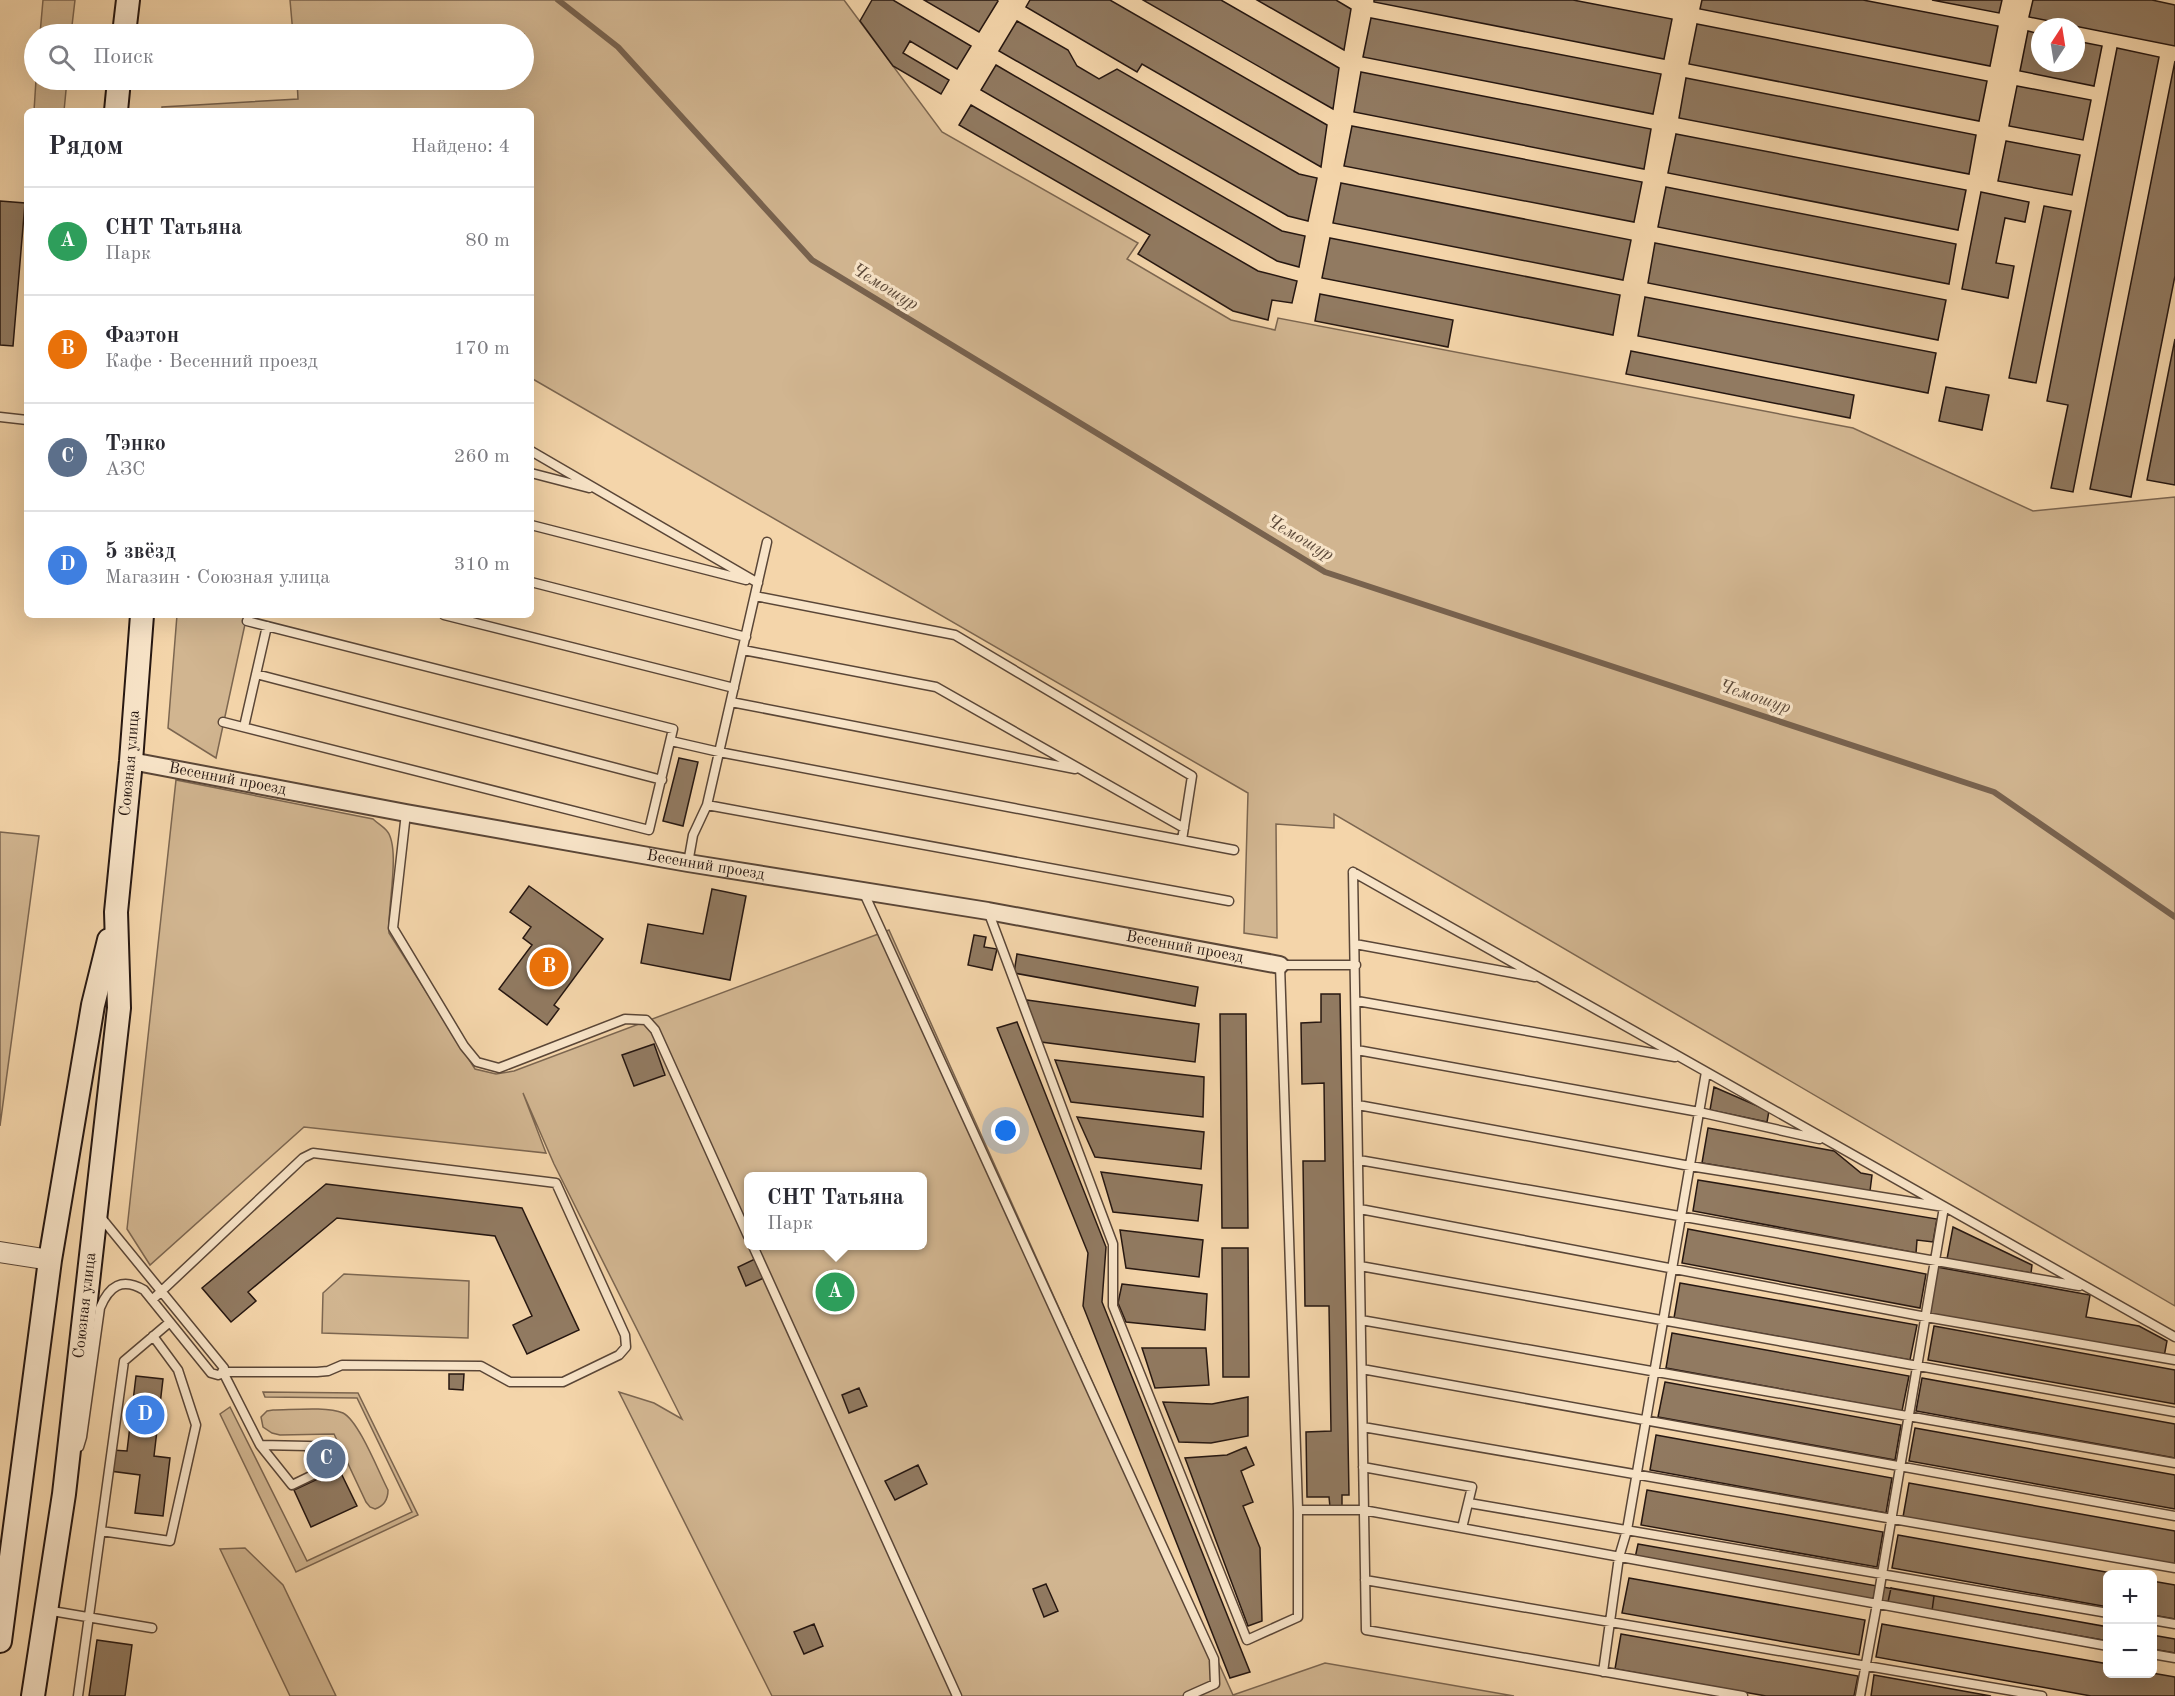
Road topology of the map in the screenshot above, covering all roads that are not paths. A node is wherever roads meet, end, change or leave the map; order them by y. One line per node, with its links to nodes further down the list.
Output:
1 (128, 0): 2 (main road)
2 (125, 24)
3 (118, 90): 4 (main road)
4 (116, 108)
5 (0, 417): 6 (lane)
6 (24, 420)
7 (534, 453): 9 (lane)
8 (534, 474): 9 (lane)
9 (599, 490): 13 (lane)
10 (534, 526): 13 (lane)
11 (767, 542): 13 (lane)
12 (534, 583): 19 (lane)
13 (758, 583): 14 (lane)
14 (755, 596): 19 (lane); 33 (lane)
15 (142, 618): 28 (main road, Союзная улица)
16 (456, 618): 22 (lane)
17 (247, 621): 18 (lane)
18 (267, 626): 21 (lane); 26 (lane)
19 (746, 637): 20 (lane)
20 (743, 650): 22 (lane); 29 (lane)
21 (256, 674): 25 (lane); 30 (lane)
22 (734, 688): 23 (lane)
23 (731, 702): 27 (lane); 29 (lane)
24 (223, 722): 25 (lane)
25 (244, 727): 30 (lane)
26 (671, 741): 27 (lane); 30 (lane)
27 (719, 752): 31 (lane); 34 (lane)
28 (131, 760): 32 (street, Весенний проезд); 40 (main road, Союзная улица)
29 (1084, 771): 33 (lane)
30 (662, 780)
31 (707, 805): 36 (lane); 38 (lane)
32 (406, 813): 36 (street, Весенний проезд); 60 (lane)
33 (1184, 828): 34 (lane)
34 (1182, 840): 35 (lane)
35 (1234, 850)
36 (688, 863): 37 (street, Весенний проезд)
37 (863, 891): 39 (street, Весенний проезд); 122 (lane)
38 (1229, 902)
39 (988, 911): 42 (street, Весенний проезд); 94 (lane)
40 (116, 912): 46 (main road, Союзная улица); 47 (main road, Союзная улица)
41 (1355, 944): 43 (lane); 44 (lane); 44 (lane)
42 (1280, 965): 43 (lane); 94 (lane)
43 (1356, 965): 45 (lane)
44 (1542, 978): 49 (lane)
45 (1357, 1001): 48 (lane); 49 (lane)
46 (93, 1005): 47 (main road); 63 (main road, Союзная улица)
47 (119, 1008): 58 (main road, Союзная улица)
48 (1357, 1050): 51 (lane); 52 (lane)
49 (1682, 1058): 50 (lane)
50 (1706, 1072): 52 (lane); 53 (lane)
51 (1358, 1105): 54 (lane); 55 (lane)
52 (1699, 1112): 53 (lane); 55 (lane)
53 (1829, 1141): 56 (lane)
54 (1359, 1160): 57 (lane); 59 (lane)
55 (1690, 1166): 56 (lane); 59 (lane)
56 (1944, 1207): 64 (lane); 67 (lane)
57 (1360, 1209): 65 (lane); 66 (lane)
58 (97, 1212): 68 (lane); 92 (main road, Союзная улица)
59 (1682, 1215): 64 (lane); 66 (lane)
60 (744, 1227)
61 (755, 1250): 121 (lane)
62 (0, 1252): 63 (street)
63 (50, 1260): 113 (main road, Союзная улица)
64 (1935, 1261): 67 (lane); 70 (lane)
65 (1360, 1266): 71 (lane); 72 (lane)
66 (1673, 1267): 70 (lane); 72 (lane)
67 (2086, 1287): 75 (lane)
68 (161, 1291): 69 (lane); 80 (lane); 80 (lane)
69 (152, 1299): 73 (lane); 92 (lane)
70 (1926, 1317): 76 (lane); 77 (lane)
71 (1361, 1320): 78 (lane); 79 (lane)
72 (1663, 1320): 77 (lane); 79 (lane)
73 (170, 1322): 74 (lane); 80 (lane)
74 (153, 1336): 100 (lane); 100 (lane)
75 (2175, 1337)
76 (2175, 1360)
77 (1917, 1366): 81 (lane); 82 (lane)
78 (1362, 1369): 83 (lane); 84 (lane)
79 (1655, 1370): 82 (lane); 83 (lane)
80 (223, 1372): 85 (lane)
81 (2175, 1412)
82 (1909, 1416): 87 (lane); 88 (lane)
83 (1646, 1420): 88 (lane); 91 (lane)
84 (1363, 1427): 89 (lane); 91 (lane)
85 (260, 1445): 86 (lane); 90 (lane)
86 (308, 1446): 90 (lane); 90 (lane)
87 (2175, 1462)
88 (1901, 1466): 96 (lane); 97 (lane)
89 (1363, 1467): 93 (lane); 95 (lane)
90 (320, 1472)
91 (1636, 1475): 97 (lane); 99 (lane)
92 (64, 1494): 106 (main road, Союзная улица)
93 (1469, 1503): 98 (lane); 99 (lane)
94 (1298, 1510): 95 (lane)
95 (1363, 1510): 98 (lane); 104 (lane)
96 (2175, 1516)
97 (1892, 1519): 102 (lane); 103 (lane)
98 (1462, 1528): 101 (lane)
99 (1627, 1530): 101 (lane); 103 (lane)
100 (100, 1531): 108 (lane)
101 (1619, 1557): 105 (lane); 110 (lane)
102 (2175, 1568)
103 (1882, 1574): 105 (lane); 107 (lane)
104 (1365, 1580): 110 (lane); 118 (lane)
105 (1877, 1604): 114 (lane); 117 (lane)
106 (46, 1610): 108 (lane); 119 (main road, Союзная улица)
107 (2103, 1612)
108 (89, 1617): 112 (lane); 120 (lane)
109 (2157, 1621): 111 (lane)
110 (1611, 1622): 117 (lane); 118 (lane)
111 (2175, 1624)
112 (152, 1628)
113 (0, 1641)
114 (2103, 1645)
115 (2157, 1655): 116 (lane)
116 (2175, 1658)
117 (1866, 1666): 124 (lane); 125 (lane)
118 (1603, 1672): 123 (lane)
119 (33, 1696)
120 (78, 1696)
121 (957, 1696)
122 (1188, 1696)
123 (1743, 1696)
124 (1860, 1696)
125 (2042, 1696)

